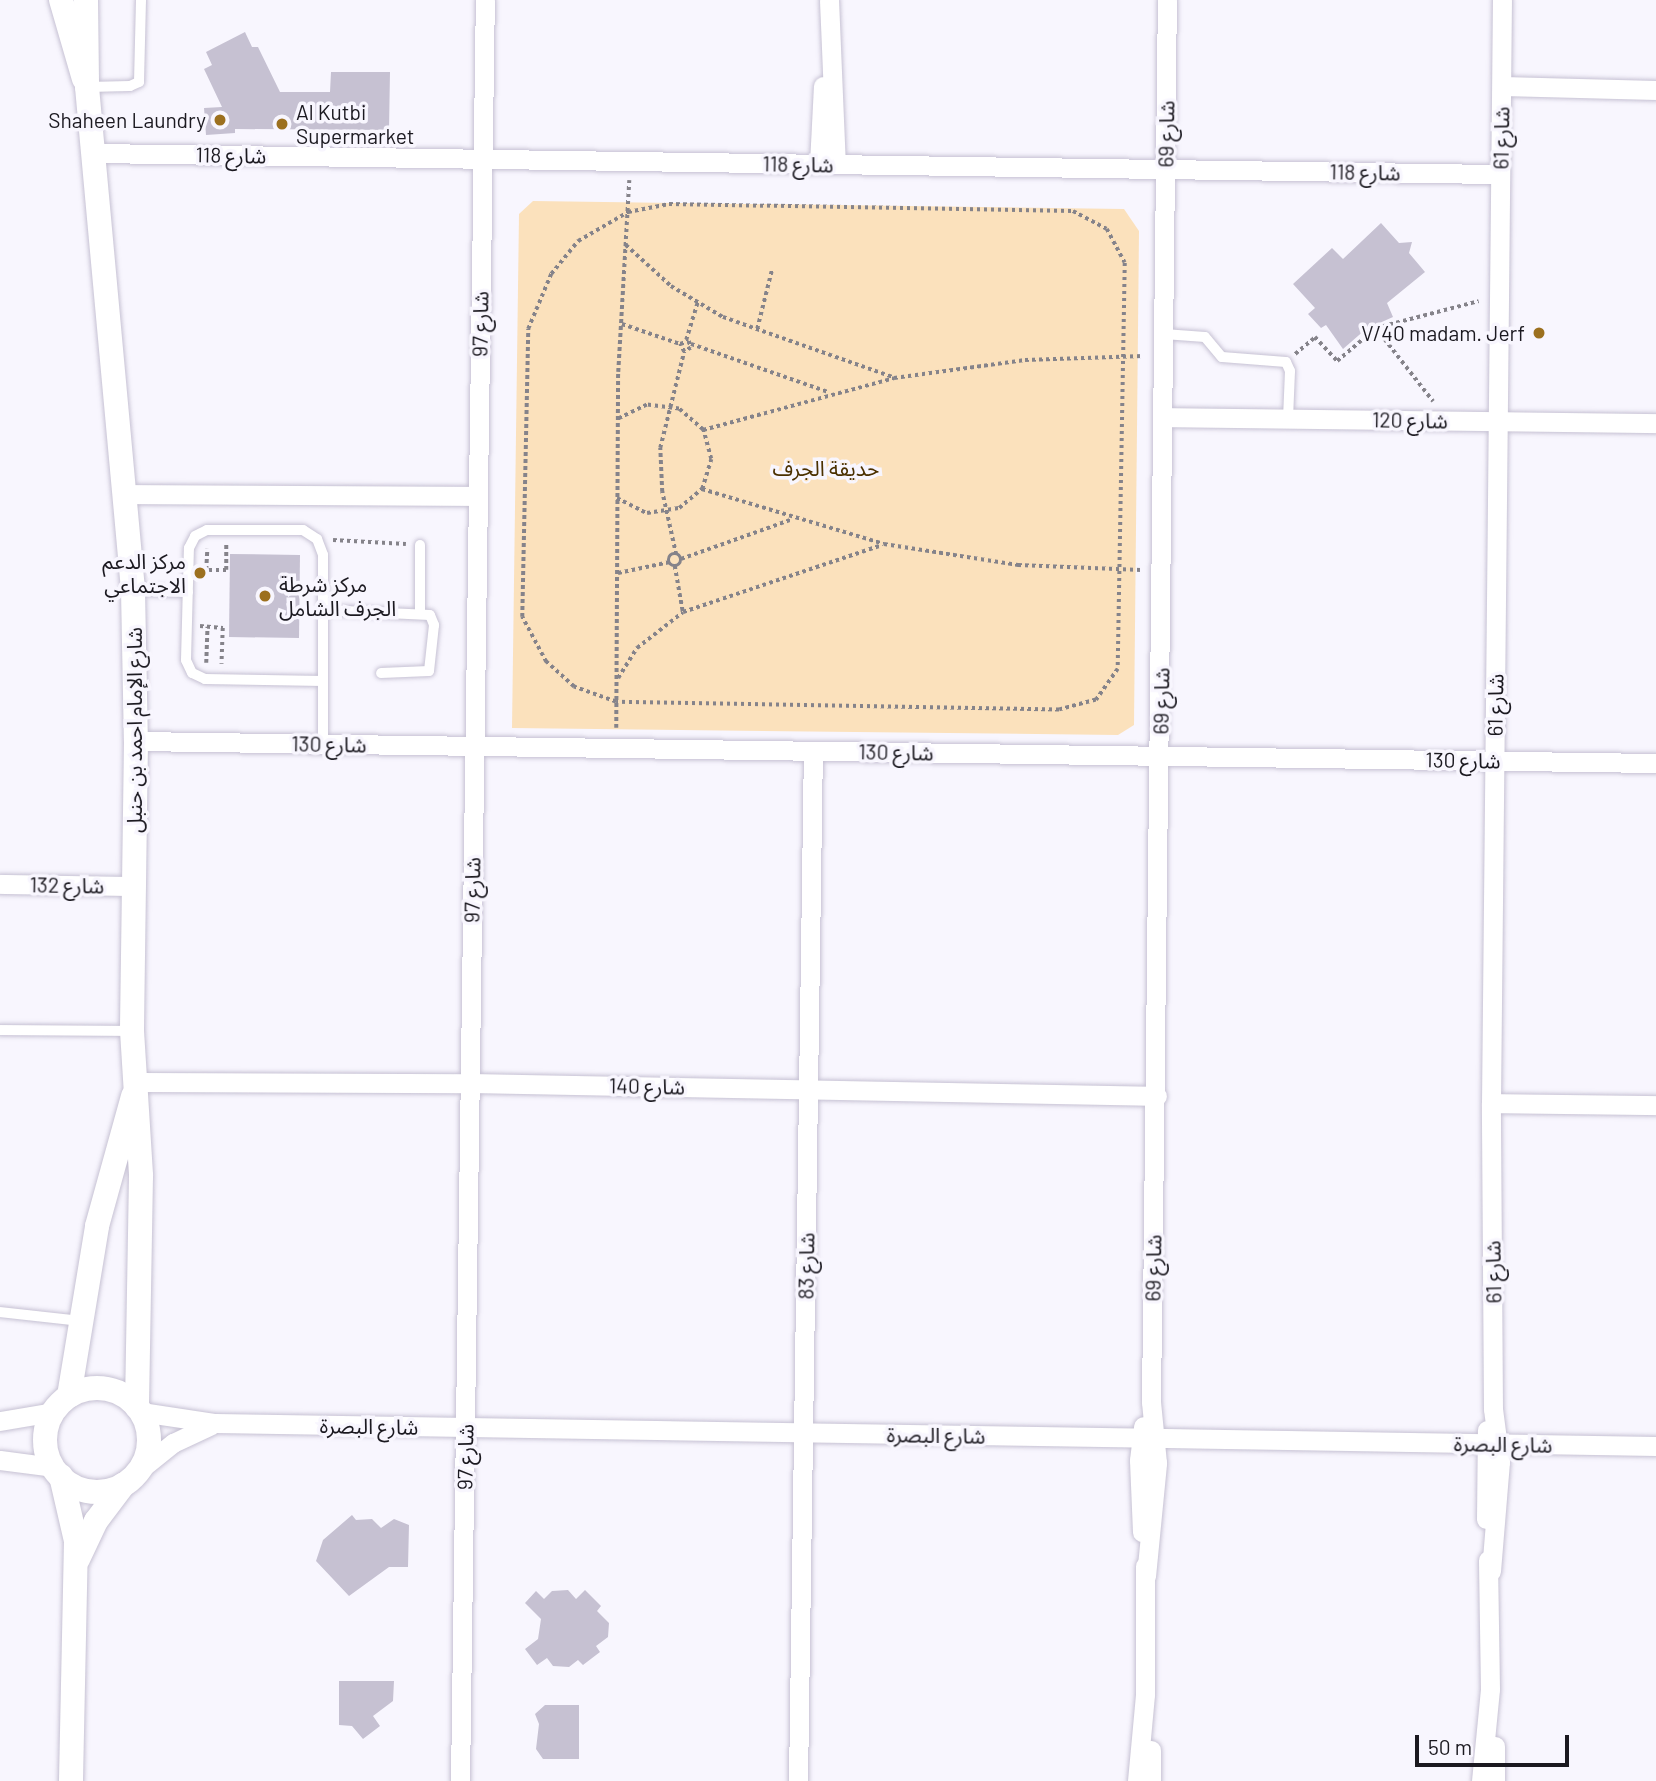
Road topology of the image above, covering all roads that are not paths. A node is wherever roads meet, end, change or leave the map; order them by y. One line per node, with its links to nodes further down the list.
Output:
1 (61, 0): 8 (street, شارع الإمام احمد بن حنبل)
2 (86, 0): 8 (street, شارع الإمام احمد بن حنبل)
3 (141, 0): 8 (lane)
4 (485, 0): 12 (street, شارع 97)
5 (829, 0): 13 (street)
6 (1167, 0): 14 (street, شارع 69)
7 (1502, 0): 9 (street, شارع 61)
8 (87, 86): 11 (street, شارع الإمام احمد بن حنبل)
9 (1502, 86): 10 (street); 15 (street, شارع 61)
10 (1656, 90)
11 (95, 153): 12 (street, شارع 118); 21 (street, شارع الإمام احمد بن حنبل)
12 (482, 159): 13 (street, شارع 118); 22 (street, شارع 97)
13 (828, 164): 14 (street, شارع 118)
14 (1166, 169): 15 (street, شارع 118); 16 (street, شارع 69)
15 (1500, 174): 19 (street, شارع 61)
16 (1164, 334): 17 (street, شارع 69); 18 (lane)
17 (1163, 417): 18 (street, شارع 120); 34 (street, شارع 69)
18 (1288, 419): 19 (street, شارع 120)
19 (1498, 421): 20 (street, شارع 120); 35 (street, شارع 61)
20 (1656, 423)
21 (124, 494): 22 (street); 24 (street, شارع الإمام احمد بن حنبل)
22 (477, 496): 32 (street, شارع 97)
23 (421, 545): 27 (lane)
24 (132, 590): 25 (lane); 30 (street, شارع الإمام احمد بن حنبل)
25 (188, 592): 26 (lane); 29 (lane)
26 (323, 610): 27 (lane); 29 (lane)
27 (420, 611): 28 (lane)
28 (381, 673)
29 (323, 681): 31 (lane)
30 (136, 741): 31 (street, شارع 130); 38 (street, شارع الإمام احمد بن حنبل)
31 (323, 744): 32 (street, شارع 130)
32 (473, 746): 33 (street, شارع 130); 42 (street, شارع 97)
33 (813, 751): 34 (street, شارع 130); 43 (street, شارع 83)
34 (1160, 756): 35 (street, شارع 130); 44 (street, شارع 69)
35 (1494, 761): 36 (street, شارع 130); 45 (street, شارع 61)
36 (1656, 763)
37 (0, 884): 38 (street, شارع 132)
38 (134, 886): 40 (street, شارع الإمام احمد بن حنبل)
39 (0, 1030): 40 (lane)
40 (132, 1031): 41 (street, شارع الإمام احمد بن حنبل)
41 (138, 1082): 42 (street, شارع 140); 48 (street, شارع الإمام احمد بن حنبل); 50 (street, شارع الإمام احمد بن حنبل)
42 (470, 1083): 43 (street, شارع 140); 53 (street, شارع 97)
43 (808, 1089): 44 (street, شارع 140); 54 (street, شارع 83)
44 (1157, 1096): 55 (street, شارع 69)
45 (1491, 1103): 46 (street); 56 (street, شارع 61)
46 (1656, 1105)
47 (0, 1312): 48 (lane)
48 (81, 1321): 49 (street, شارع الإمام احمد بن حنبل)
49 (61, 1404): 50 (street); 51 (street); 59 (street)
50 (139, 1409): 52 (street, شارع البصرة); 60 (street)
51 (0, 1421)
52 (215, 1423): 53 (street, شارع البصرة); 60 (street, شارع البصرة)
53 (465, 1428): 54 (street, شارع البصرة); 65 (street, شارع 97)
54 (804, 1433): 55 (street, شارع البصرة); 66 (street, شارع 83)
55 (1148, 1438): 56 (street, شارع البصرة); 63 (street, شارع 69)
56 (1492, 1444): 57 (street, شارع البصرة); 62 (street, شارع 61)
57 (1656, 1446)
58 (0, 1460): 59 (street)
59 (57, 1472): 60 (street); 61 (street)
60 (131, 1478): 61 (street)
61 (77, 1563): 64 (street)
62 (1490, 1689): 69 (street, شارع 61); 70 (street, شارع 61)
63 (1145, 1694): 67 (street, شارع 69); 68 (street, شارع 69)
64 (71, 1781)
65 (460, 1781)
66 (798, 1781)
67 (1137, 1781)
68 (1151, 1781)
69 (1481, 1781)
70 (1495, 1781)

